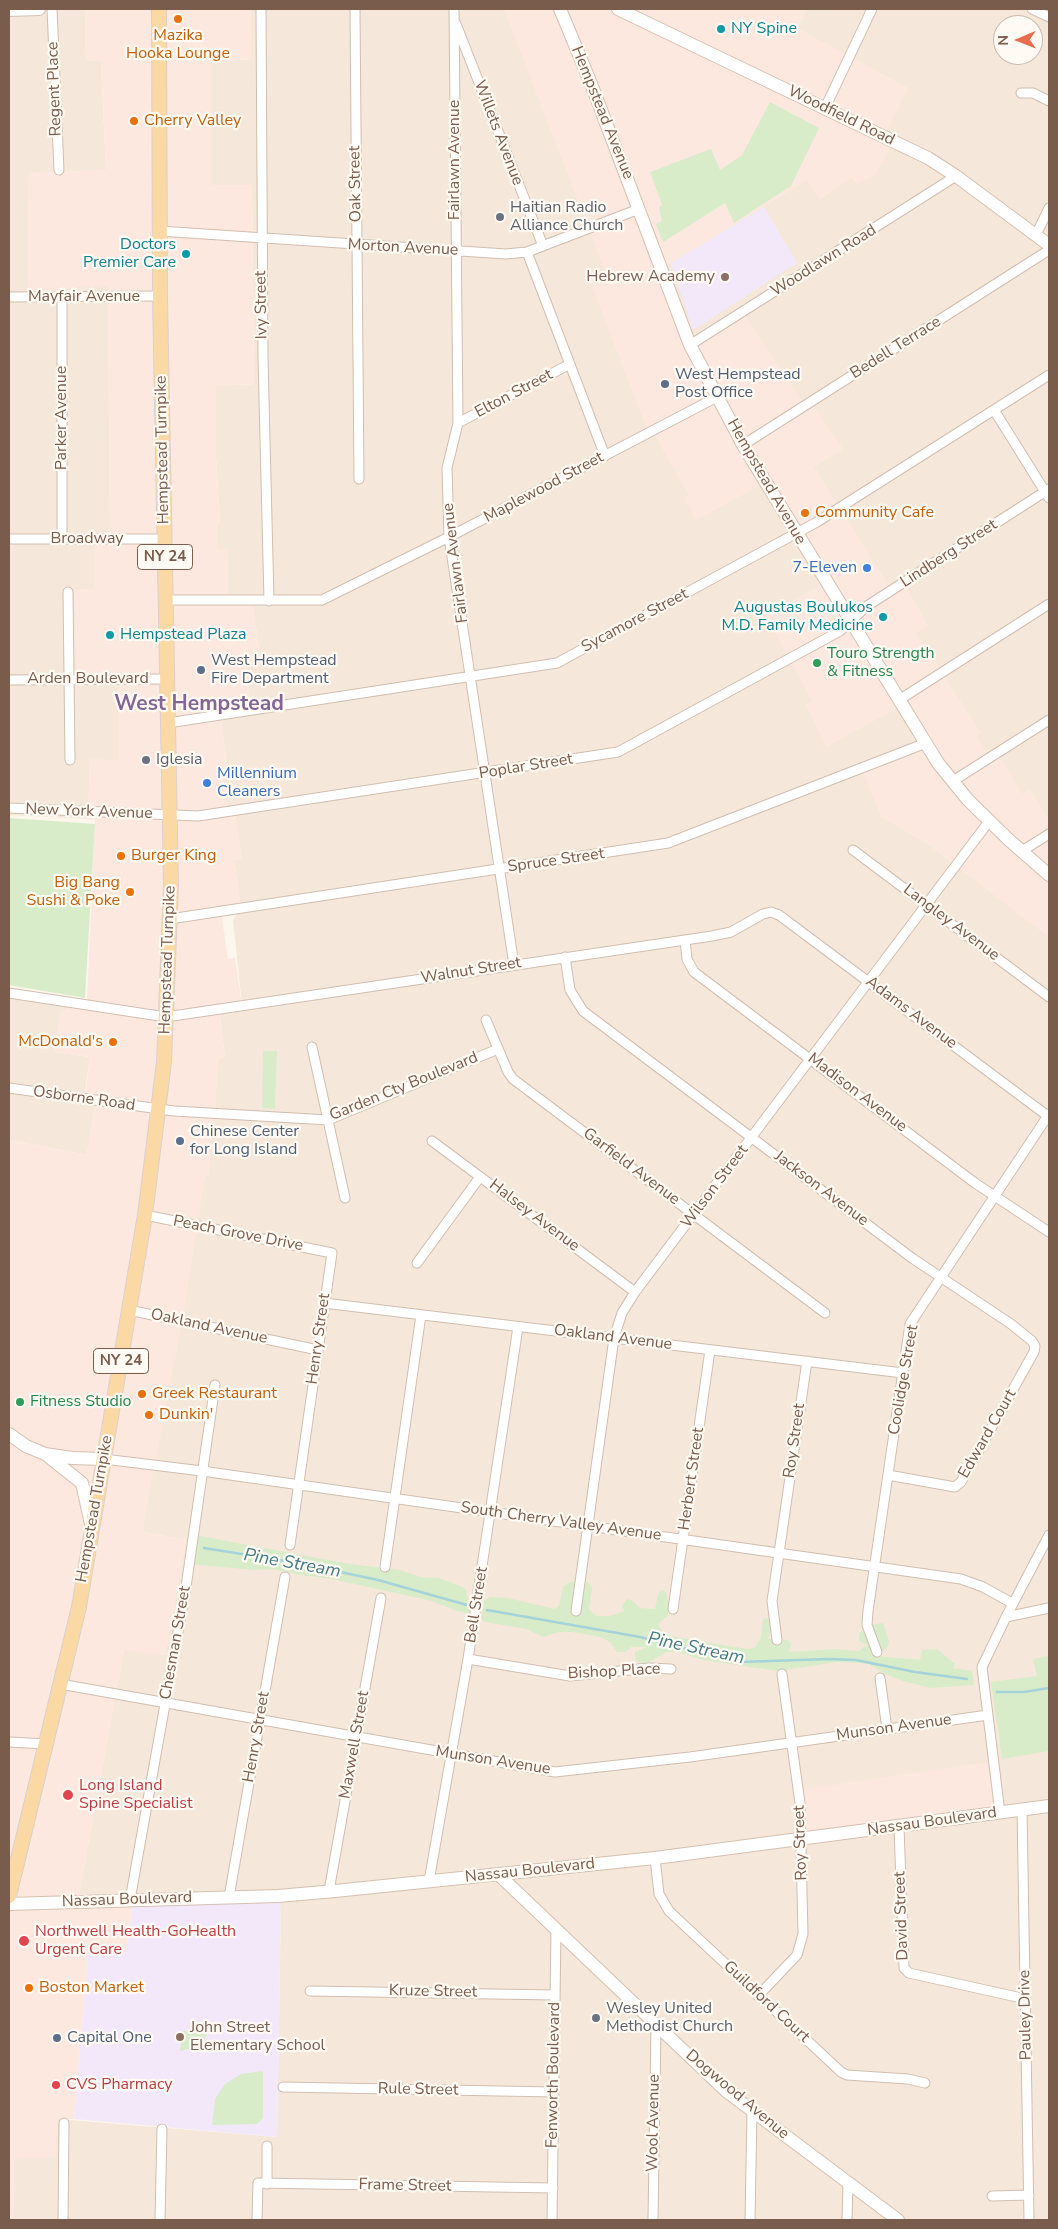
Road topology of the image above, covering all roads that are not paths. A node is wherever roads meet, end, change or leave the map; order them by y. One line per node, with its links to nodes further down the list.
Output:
1 (39, 9): 10 (main road)
2 (52, 9): 17 (street, Regent Place)
3 (159, 9): 21 (main road, Hempstead Turnpike / NY 24)
4 (261, 9): 23 (street, Ivy Street)
5 (355, 9): 25 (street, Oak Street)
6 (454, 9): 13 (street, Fairlawn Avenue)
7 (618, 9): 16 (main road, Woodfield Road)
8 (872, 9): 16 (street)
9 (1032, 9): 12 (street)
10 (9, 10)
11 (563, 11): 20 (main road, Hempstead Avenue)
12 (1049, 17)
13 (454, 19): 26 (street, Willets Avenue); 27 (street, Fairlawn Avenue)
14 (1021, 93): 15 (street)
15 (1049, 101)
16 (825, 108): 18 (main road, Woodfield Road)
17 (59, 170)
18 (956, 176): 22 (main road, Woodfield Road); 33 (street, Woodlawn Road)
19 (1049, 208): 22 (street)
20 (639, 209): 26 (street, Morton Avenue); 33 (main road, Hempstead Avenue)
21 (159, 231): 23 (street, Morton Avenue); 30 (main road, Hempstead Turnpike / NY 24)
22 (1036, 235): 24 (main road, Woodfield Road)
23 (262, 238): 25 (street, Morton Avenue); 50 (street, Ivy Street)
24 (1049, 245)
25 (357, 246): 27 (street, Morton Avenue); 41 (street, Oak Street)
26 (542, 246): 29 (street, Morton Avenue)
27 (456, 250): 29 (street, Morton Avenue); 38 (street, Fairlawn Avenue)
28 (1049, 250): 39 (street, Bedell Terrace)
29 (527, 252): 34 (street)
30 (160, 296): 32 (street, Mayfair Avenue); 47 (main road, Hempstead Turnpike / NY 24)
31 (9, 297): 32 (street, Mayfair Avenue)
32 (62, 297): 46 (street, Parker Avenue)
33 (690, 345): 36 (main road, Hempstead Avenue)
34 (570, 364): 38 (street, Elton Street); 40 (street)
35 (1049, 375): 37 (street, Sycamore Street)
36 (717, 397): 39 (main road, Hempstead Avenue); 40 (street, Maplewood Street)
37 (994, 410): 42 (street); 43 (street, Sycamore Street)
38 (458, 423): 44 (street, Fairlawn Avenue)
39 (743, 445): 43 (main road, Hempstead Avenue)
40 (606, 456): 44 (street, Maplewood Street)
41 (359, 479)
42 (1048, 493): 52 (street, Lindberg Street)
43 (796, 534): 52 (main road, Hempstead Avenue); 53 (street, Sycamore Street)
44 (449, 537): 50 (street, Maplewood Street); 53 (street, Fairlawn Avenue)
45 (9, 539): 46 (street, Broadway)
46 (62, 539): 47 (street, Broadway)
47 (165, 539): 49 (main road, Hempstead Turnpike / NY 24)
48 (68, 592): 56 (street)
49 (166, 600): 50 (street, Maplewood Street); 54 (main road, Hempstead Turnpike / NY 24)
50 (269, 601)
51 (1049, 604): 57 (street)
52 (851, 622): 57 (main road, Hempstead Avenue); 62 (street, Poplar Street)
53 (471, 677): 59 (street, Sycamore Street); 62 (street, Fairlawn Avenue)
54 (167, 679): 56 (street, Arden Boulevard); 59 (main road, Hempstead Turnpike / NY 24)
55 (9, 680): 56 (street, Arden Boulevard)
56 (70, 680): 61 (street)
57 (899, 700): 60 (main road, Hempstead Avenue)
58 (1049, 720): 63 (street)
59 (168, 723): 65 (main road, Hempstead Turnpike / NY 24)
60 (926, 743): 63 (main road, Hempstead Avenue); 70 (street, Spruce Street)
61 (70, 760)
62 (485, 773): 65 (street, Poplar Street); 70 (street, Fairlawn Avenue)
63 (953, 781): 66 (main road, Hempstead Avenue)
64 (9, 808): 65 (street, New York Avenue)
65 (170, 815): 74 (main road, Hempstead Turnpike / NY 24)
66 (990, 820): 69 (main road, Hempstead Avenue); 72 (street, Wilson Street)
67 (1049, 834): 69 (street)
68 (853, 850): 72 (street, Langley Avenue)
69 (1022, 852): 71 (main road, Hempstead Avenue)
70 (500, 869): 74 (street, Spruce Street); 77 (street, Fairlawn Avenue)
71 (1049, 875)
72 (926, 904): 78 (street, Wilson Street); 80 (street, Langley Avenue)
73 (771, 912): 75 (street, Walnut Street); 78 (street, Adams Avenue)
74 (170, 919): 81 (main road, Hempstead Turnpike / NY 24)
75 (685, 940): 76 (street, Walnut Street); 85 (street, Madison Avenue)
76 (565, 957): 77 (street, Walnut Street); 90 (street, Jackson Avenue)
77 (514, 965): 81 (street, Walnut Street)
78 (869, 982): 85 (street, Wilson Street); 88 (street, Adams Avenue)
79 (9, 993): 81 (street, Walnut Street)
80 (1049, 996)
81 (166, 1017): 87 (main road, Hempstead Turnpike / NY 24)
82 (486, 1020): 84 (street, Garfield Avenue)
83 (312, 1047): 89 (street)
84 (498, 1049): 89 (street, Garden Cty Boulevard); 96 (street, Garfield Avenue)
85 (810, 1059): 90 (street, Wilson Street); 93 (street, Madison Avenue)
86 (9, 1088): 87 (street, Osborne Road)
87 (159, 1109): 89 (street, Garden Cty Boulevard); 95 (main road, Hempstead Turnpike / NY 24)
88 (1049, 1115): 93 (street, Coolidge Street)
89 (328, 1120): 94 (street)
90 (752, 1137): 96 (street, Wilson Street); 100 (street, Jackson Avenue)
91 (432, 1141): 92 (street, Halsey Avenue)
92 (480, 1176): 99 (street); 101 (street, Halsey Avenue)
93 (995, 1196): 97 (street, Madison Avenue); 100 (street, Coolidge Street)
94 (345, 1198)
95 (145, 1215): 98 (street, Peach Grove Drive); 103 (main road, Hempstead Turnpike / NY 24)
96 (694, 1215): 101 (street, Wilson Street); 104 (street, Garfield Avenue)
97 (1049, 1232)
98 (332, 1252): 102 (street, Henry Street)
99 (416, 1263)
100 (941, 1278): 108 (street, Jackson Avenue); 112 (street, Coolidge Street)
101 (635, 1292): 107 (street, Wilson Street)
102 (324, 1304): 105 (street, Oakland Avenue); 109 (street, Henry Street)
103 (129, 1310): 109 (street, Oakland Avenue); 116 (main road, Hempstead Turnpike / NY 24)
104 (825, 1314)
105 (421, 1315): 106 (street, Oakland Avenue); 120 (street)
106 (518, 1327): 107 (street, Oakland Avenue); 121 (street, Bell Street)
107 (614, 1338): 110 (street, Oakland Avenue); 122 (street, Wilson Street)
108 (1035, 1346): 118 (street, Edward Court)
109 (318, 1350): 119 (street, Henry Street)
110 (710, 1350): 111 (street, Oakland Avenue); 125 (street, Herbert Street)
111 (806, 1361): 112 (street, Oakland Avenue); 127 (street, Roy Street)
112 (903, 1372): 118 (street, Coolidge Street)
113 (215, 1385): 117 (street, Chesman Street)
114 (9, 1434): 115 (main road)
115 (45, 1454): 116 (main road); 123 (main road)
116 (104, 1459): 117 (street, South Cherry Valley Avenue); 123 (main road, Hempstead Turnpike / NY 24)
117 (202, 1470): 119 (street, South Cherry Valley Avenue); 144 (street, Chesman Street)
118 (888, 1475): 128 (street, Coolidge Street)
119 (298, 1484): 120 (street, South Cherry Valley Avenue); 126 (street, Henry Street)
120 (395, 1498): 121 (street, South Cherry Valley Avenue); 129 (street)
121 (491, 1512): 122 (street, South Cherry Valley Avenue); 139 (street, Bell Street)
122 (587, 1525): 125 (street, South Cherry Valley Avenue); 135 (street, Wilson Street)
123 (91, 1527): 143 (main road, Hempstead Turnpike / NY 24)
124 (1049, 1535): 132 (street)
125 (683, 1539): 127 (street, South Cherry Valley Avenue); 134 (street, Herbert Street)
126 (290, 1545)
127 (779, 1553): 128 (street, South Cherry Valley Avenue); 137 (street, Roy Street)
128 (875, 1566): 132 (street, South Cherry Valley Avenue); 138 (street, Coolidge Street)
129 (385, 1567)
130 (285, 1577): 146 (street, Henry Street)
131 (381, 1598): 148 (street, Maxwell Street)
132 (1012, 1603): 136 (street)
133 (1049, 1608): 136 (street)
134 (673, 1609)
135 (576, 1611)
136 (1006, 1617): 145 (street)
137 (777, 1640)
138 (877, 1652)
139 (468, 1659): 140 (street, Bishop Place); 152 (street, Bell Street)
140 (671, 1668)
141 (782, 1674): 150 (street, Roy Street)
142 (880, 1678): 147 (street)
143 (60, 1684): 144 (street, Munson Avenue); 151 (main road, Hempstead Turnpike / NY 24)
144 (165, 1704): 146 (street, Munson Avenue); 164 (street, Chesman Street)
145 (988, 1715): 147 (street, Munson Avenue); 155 (street)
146 (260, 1720): 148 (street, Munson Avenue); 163 (street, Henry Street)
147 (887, 1729): 150 (street, Munson Avenue)
148 (356, 1737): 152 (street, Munson Avenue); 161 (street, Maxwell Street)
149 (9, 1742): 151 (street)
150 (791, 1742): 152 (street, Munson Avenue); 157 (street, Roy Street)
151 (47, 1744): 162 (main road, Hempstead Turnpike / NY 24)
152 (452, 1754): 160 (street, Bell Street)
153 (1049, 1806): 154 (main road, Nassau Boulevard)
154 (1022, 1810): 155 (main road, Nassau Boulevard); 170 (street, Pauley Drive)
155 (1000, 1813): 156 (main road, Nassau Boulevard)
156 (900, 1827): 157 (main road, Nassau Boulevard); 170 (street, David Street)
157 (801, 1840): 158 (main road, Nassau Boulevard); 169 (street, Roy Street)
158 (654, 1858): 159 (main road, Nassau Boulevard); 169 (street, Guildford Court)
159 (499, 1875): 160 (main road, Nassau Boulevard); 166 (main road, Dogwood Avenue)
160 (429, 1881): 161 (main road, Nassau Boulevard)
161 (329, 1891): 163 (main road, Nassau Boulevard)
162 (9, 1896)
163 (229, 1897): 164 (main road, Nassau Boulevard)
164 (130, 1900): 165 (main road, Nassau Boulevard)
165 (9, 1904)
166 (556, 1930): 168 (street, Fenworth Boulevard); 171 (main road, Dogwood Avenue)
167 (310, 1991): 168 (street, Kruze Street)
168 (555, 1995): 174 (street, Fenworth Boulevard)
169 (758, 1996): 172 (street, Guildford Court)
170 (1026, 1999): 182 (street, Pauley Drive)
171 (656, 2025): 175 (main road, Dogwood Avenue); 188 (street, Wool Avenue)
172 (925, 2083)
173 (283, 2087): 174 (street, Rule Street)
174 (554, 2092): 181 (street, Fenworth Boulevard)
175 (752, 2112): 180 (main road, Dogwood Avenue); 189 (street)
176 (64, 2123): 184 (street)
177 (162, 2128): 185 (street)
178 (267, 2146): 179 (street)
179 (262, 2183): 181 (street, Frame Street); 186 (street)
180 (848, 2183): 190 (street); 191 (main road, Dogwood Avenue)
181 (552, 2188): 187 (street, Fenworth Boulevard)
182 (1029, 2195): 183 (street); 192 (street, Pauley Drive)
183 (992, 2196)
184 (62, 2220)
185 (160, 2220)
186 (257, 2220)
187 (552, 2220)
188 (653, 2220)
189 (750, 2220)
190 (848, 2220)
191 (898, 2220)
192 (1030, 2220)

